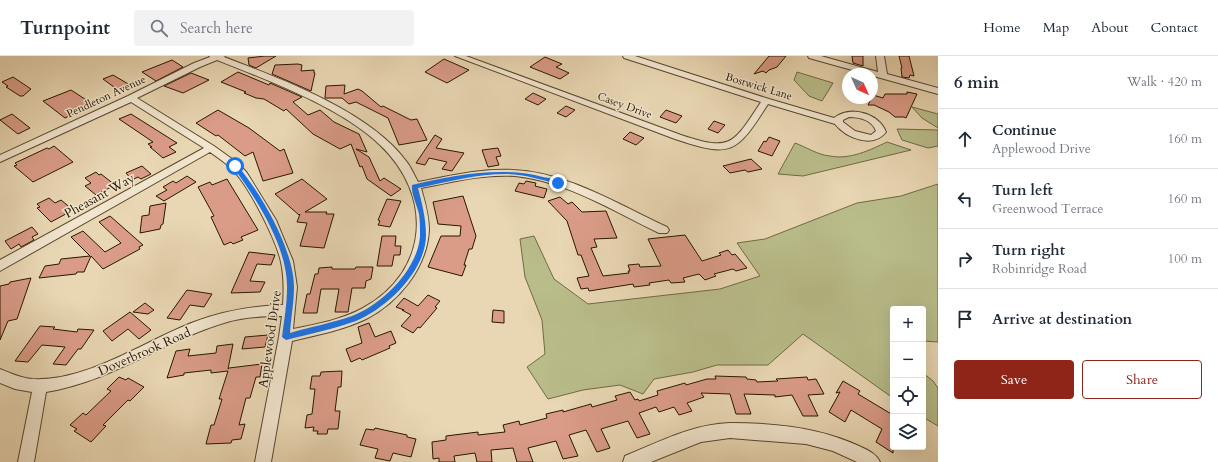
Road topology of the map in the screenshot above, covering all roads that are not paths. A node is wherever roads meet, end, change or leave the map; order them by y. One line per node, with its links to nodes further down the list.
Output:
1 (217, 56): 8 (street, Pendleton Avenue); 13 (street)
2 (460, 56): 9 (street, Casey Drive)
3 (627, 56): 9 (street, Bostwick Lane)
4 (812, 56): 6 (street)
5 (880, 56): 6 (street)
6 (883, 76): 7 (street)
7 (938, 91)
8 (131, 98): 11 (street, Applewood Drive); 12 (street, Pendleton Avenue)
9 (766, 101): 10 (street, Bostwick Lane)
10 (838, 122)
11 (211, 148): 15 (street, Pheasant Way); 16 (street, Applewood Drive)
12 (0, 159)
13 (414, 186): 14 (street); 17 (street)
14 (663, 230)
15 (0, 266)
16 (289, 310): 17 (street, Applewood Drive); 19 (street, Doverbrook Road)
17 (286, 337): 21 (street, Applewood Drive)
18 (0, 376): 19 (street, Doverbrook Road)
19 (40, 386): 20 (street)
20 (26, 462)
21 (263, 462)
22 (631, 462): 23 (street)
23 (872, 462)

